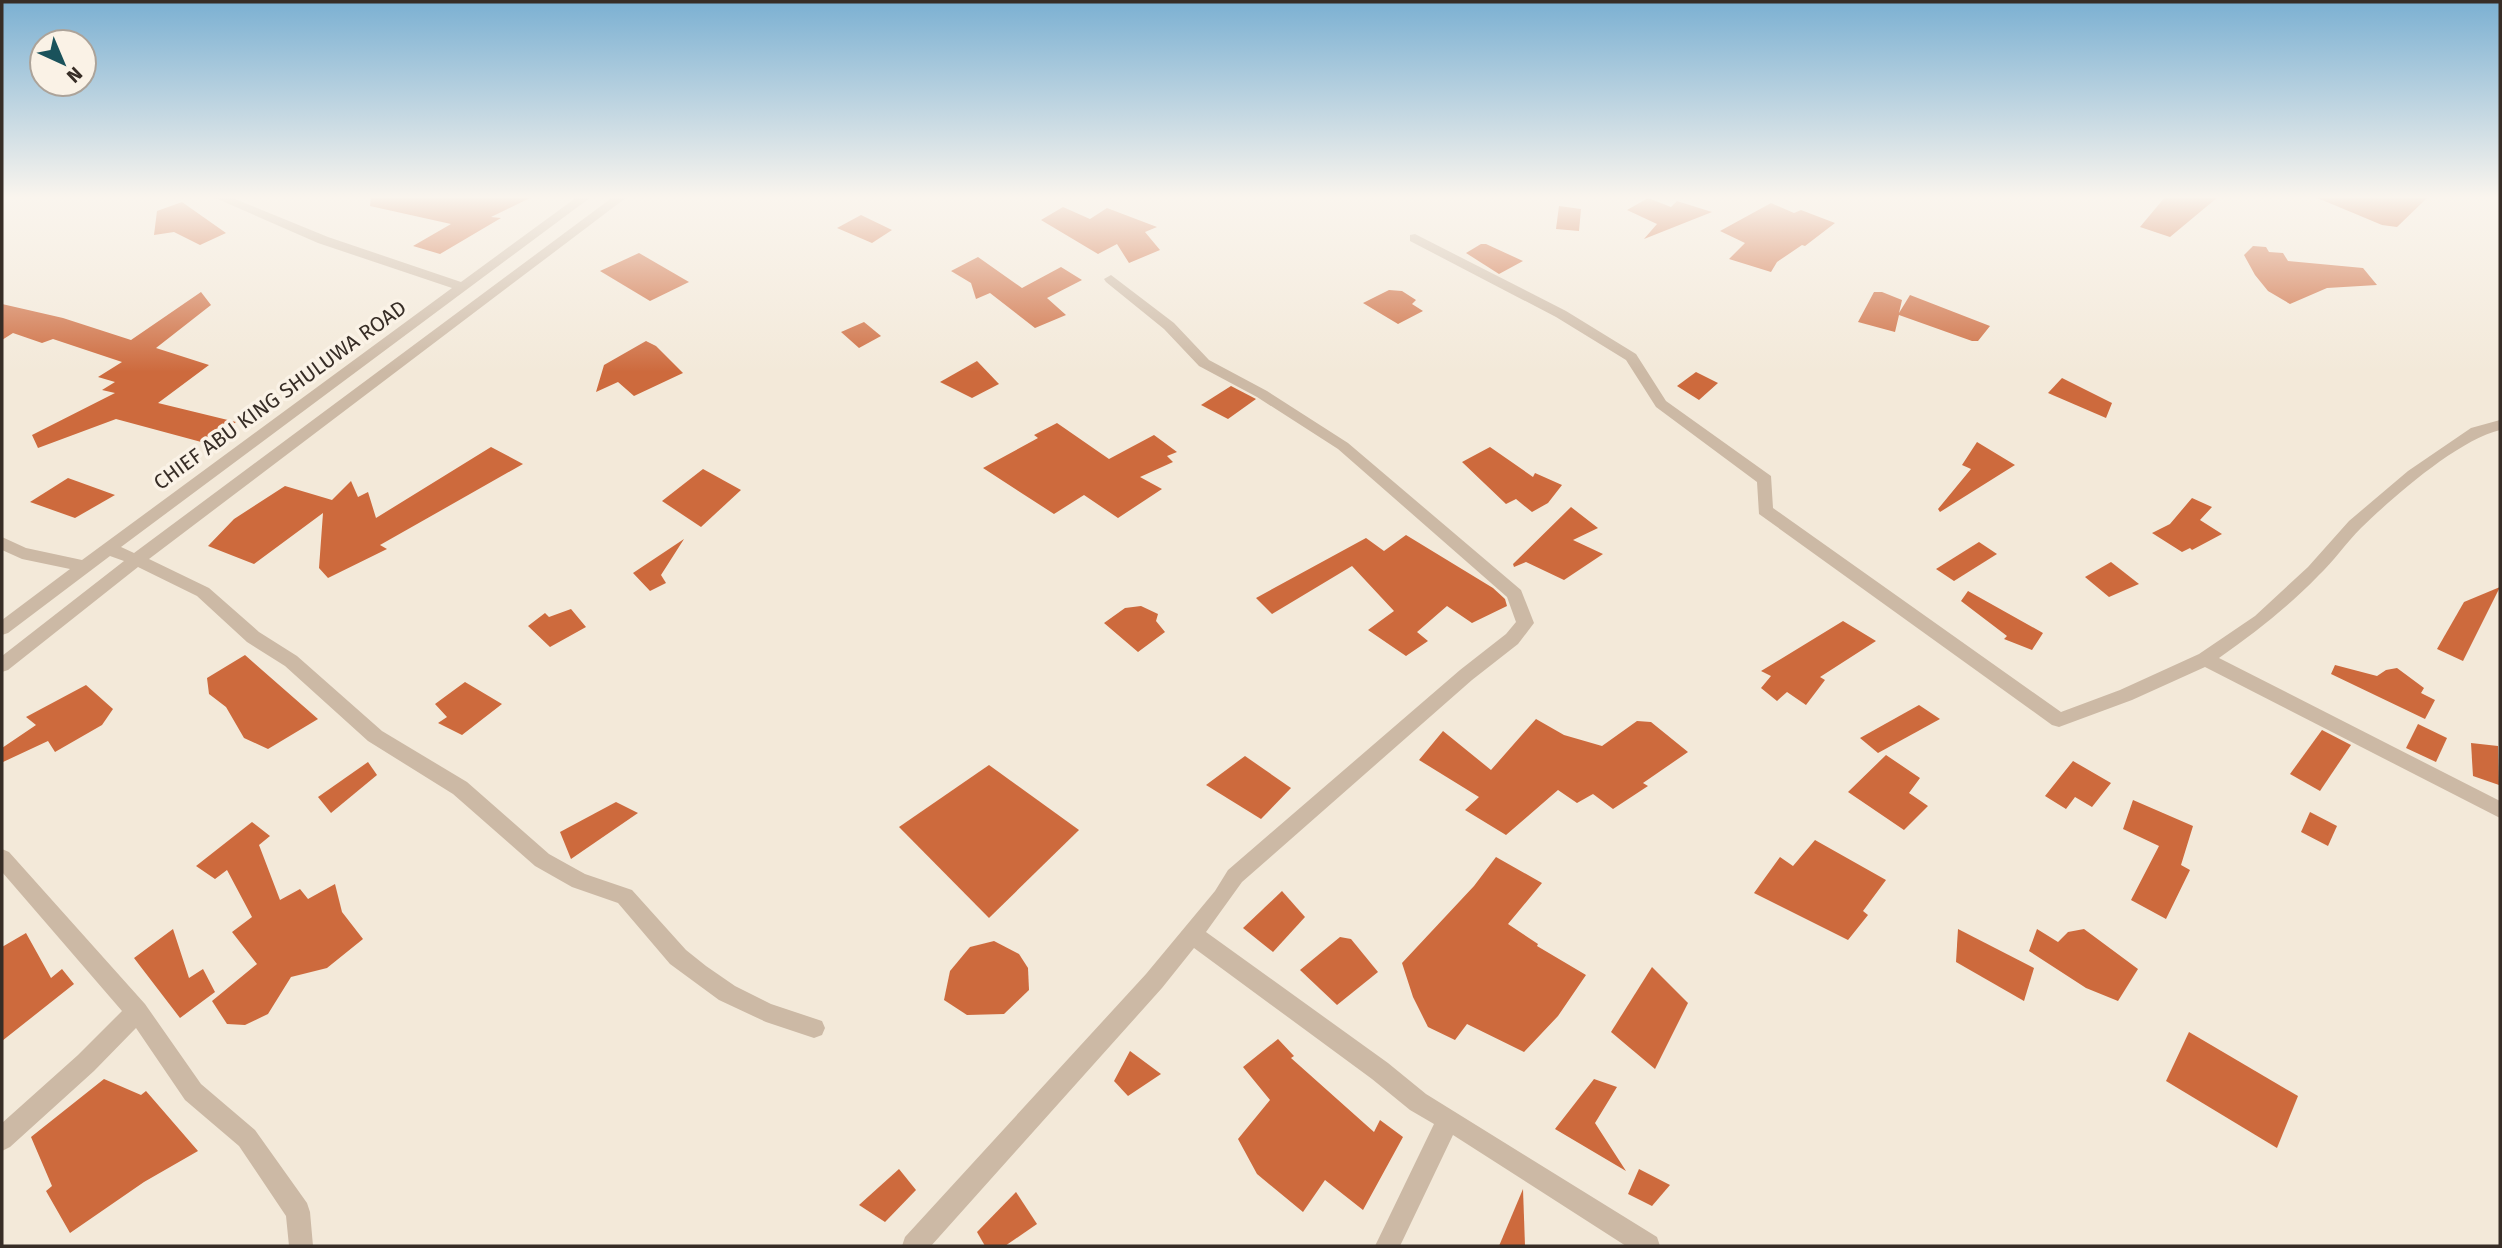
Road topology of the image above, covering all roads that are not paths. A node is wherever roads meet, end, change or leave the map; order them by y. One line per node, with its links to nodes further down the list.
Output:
1 (368, 255): 6 (street)
2 (506, 255): 6 (street, CHIEF ABU KING SHULUWA ROAD)
3 (543, 255): 10 (street)
4 (1446, 255): 13 (street)
5 (1111, 279): 17 (street)
6 (463, 287): 9 (street, CHIEF ABU KING SHULUWA ROAD)
7 (2500, 425): 13 (street)
8 (2, 543): 11 (street)
9 (108, 548): 10 (street); 11 (street, CHIEF ABU KING SHULUWA ROAD)
10 (137, 559): 14 (street); 19 (street)
11 (86, 566): 12 (street, CHIEF ABU KING SHULUWA ROAD)
12 (2, 629)
13 (2205, 659): 15 (street)
14 (2, 665)
15 (2500, 810)
16 (2, 858): 18 (street)
17 (1192, 934): 20 (street); 23 (street)
18 (137, 1011): 21 (street); 22 (street)
19 (814, 1028)
20 (1449, 1119): 24 (street); 25 (street)
21 (2, 1139)
22 (302, 1246)
23 (914, 1246)
24 (1387, 1246)
25 (1648, 1246)

